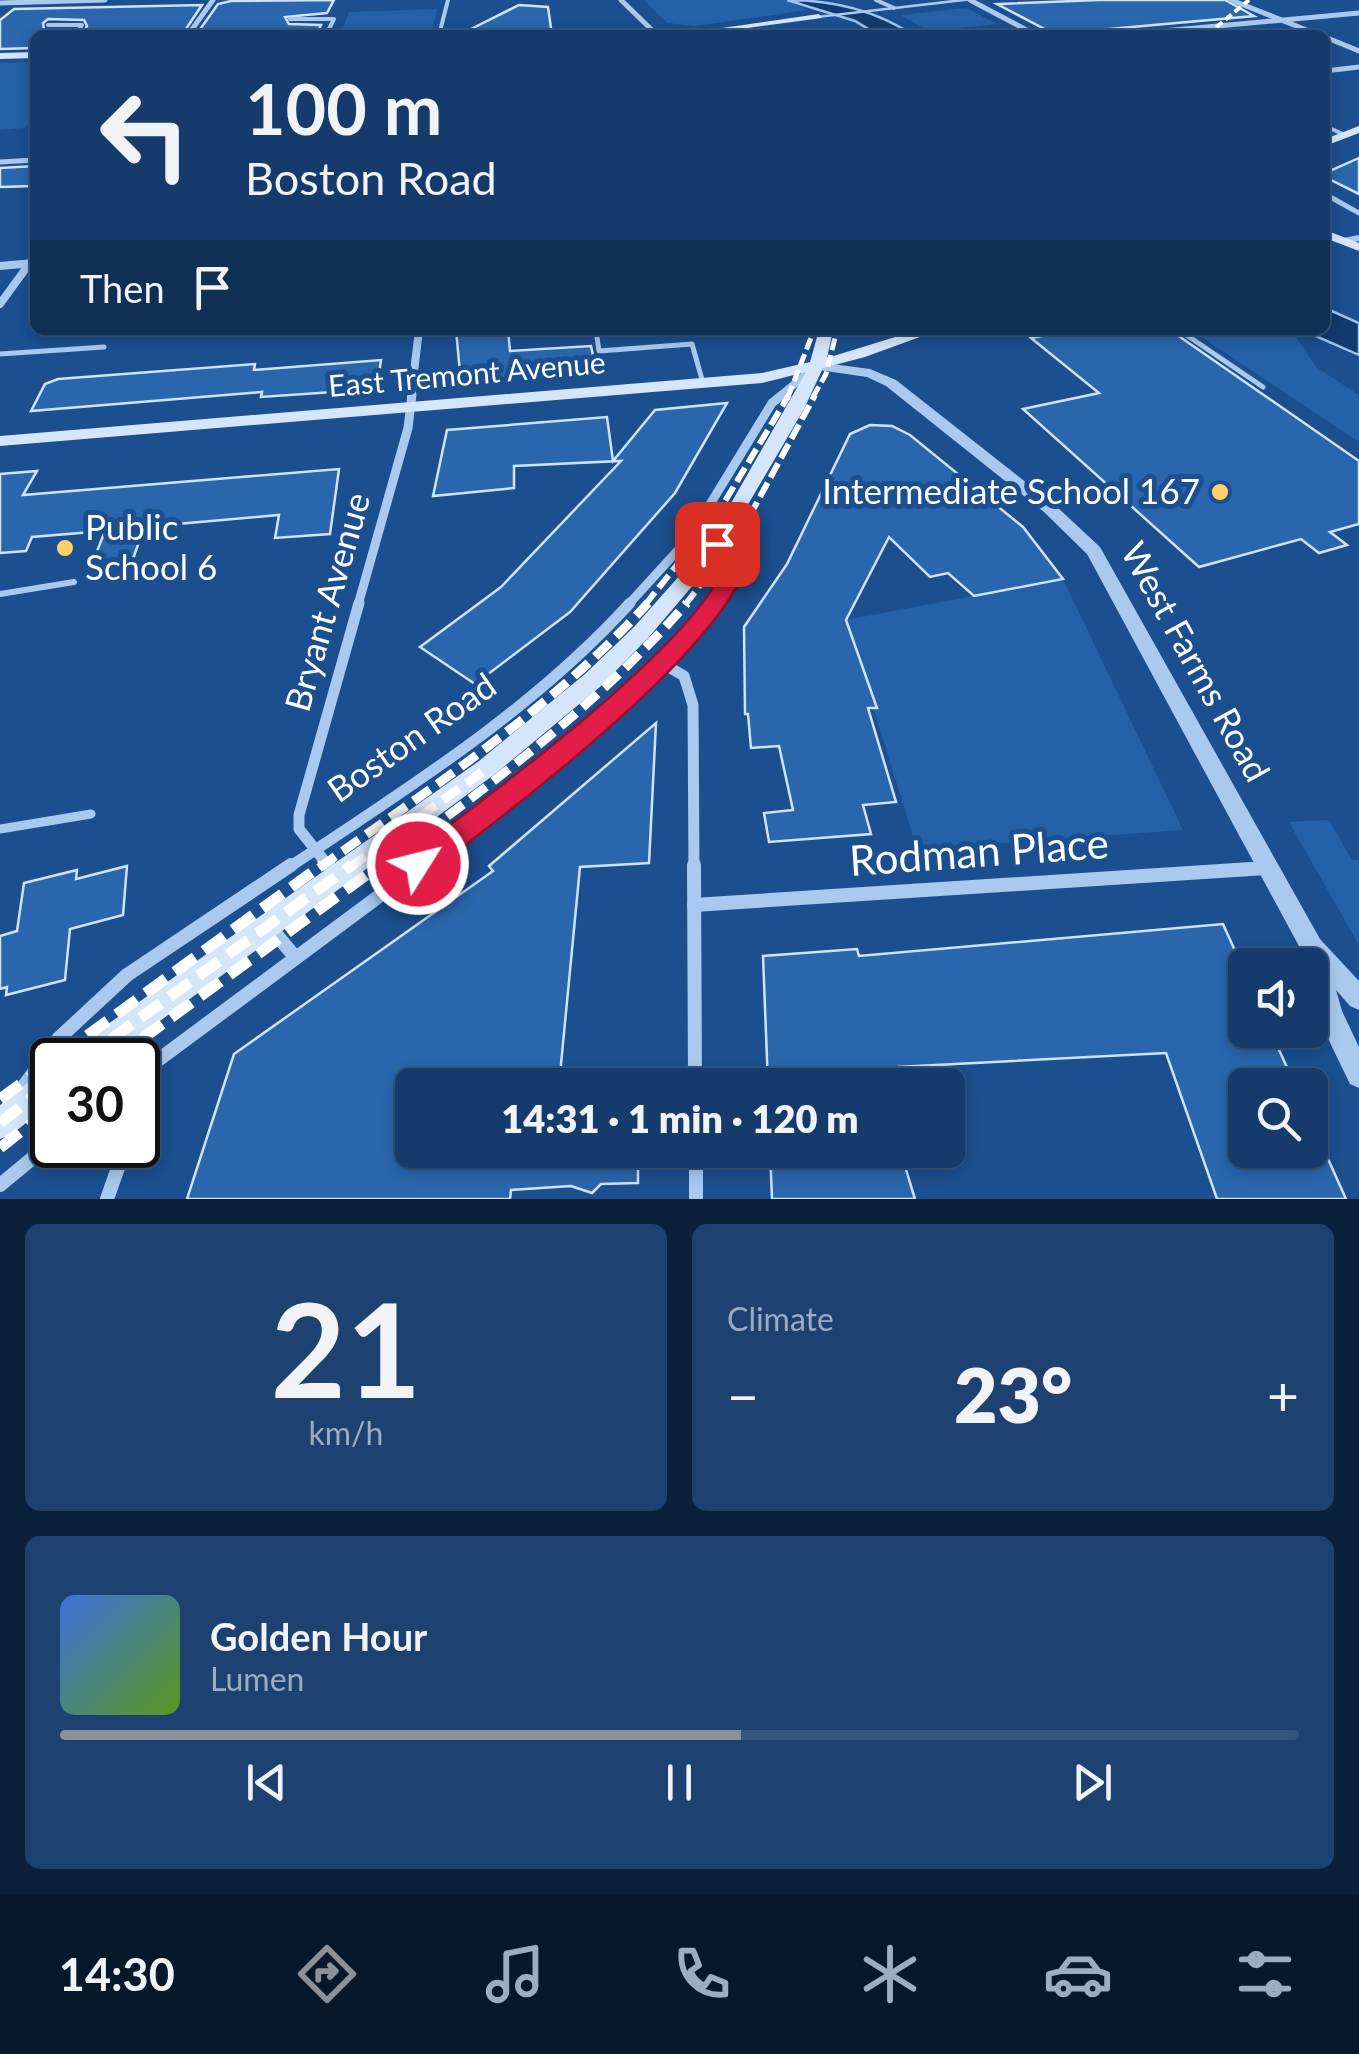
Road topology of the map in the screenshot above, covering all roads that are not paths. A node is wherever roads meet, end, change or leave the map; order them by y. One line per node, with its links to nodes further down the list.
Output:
1 (105, 0): 7 (street)
2 (213, 0): 15 (street)
3 (448, 0): 17 (street)
4 (621, 0): 18 (street)
5 (971, 0): 8 (street); 20 (street)
6 (1230, 0): 12 (street)
7 (0, 3)
8 (875, 5): 10 (street)
9 (1359, 13): 12 (street)
10 (824, 15): 19 (main road)
11 (290, 20): 16 (lane)
12 (1282, 20): 21 (street); 22 (street)
13 (48, 25): 14 (lane)
14 (78, 30)
15 (192, 30)
16 (328, 30)
17 (440, 30)
18 (652, 30)
19 (714, 30)
20 (1027, 30)
21 (1174, 30)
22 (1307, 30)
23 (1330, 39): 24 (street)
24 (1359, 51)
25 (30, 55): 26 (main road)
26 (0, 56)
27 (1359, 67): 28 (street)
28 (1330, 70)
29 (1330, 128): 31 (lane)
30 (1359, 128): 31 (main road)
31 (1345, 134): 32 (main road)
32 (1330, 141)
33 (30, 160): 34 (street)
34 (0, 162)
35 (1330, 197): 36 (street)
36 (1359, 213)
37 (1330, 237): 39 (main road)
38 (1359, 238): 39 (street)
39 (1344, 241): 40 (main road)
40 (1359, 247)
41 (30, 261): 43 (street)
42 (30, 265): 44 (street)
43 (0, 266)
44 (0, 304)
45 (418, 335): 55 (street, Bryant Avenue)
46 (597, 335): 53 (lane)
47 (825, 335): 52 (main road, Boston Road)
48 (916, 335): 52 (main road, East Tremont Avenue)
49 (1186, 335): 54 (lane)
50 (104, 346): 51 (lane)
51 (0, 354)
52 (817, 366): 53 (main road, East Tremont Avenue); 57 (main road, Boston Road); 63 (street, Boston Road); 64 (street, West Farms Road)
53 (703, 383): 55 (main road, East Tremont Avenue)
54 (1264, 387)
55 (411, 407): 56 (main road, East Tremont Avenue); 63 (street, Bryant Avenue)
56 (0, 441)
57 (727, 528): 60 (street); 65 (main road, Boston Road)
58 (74, 582): 59 (lane)
59 (0, 594)
60 (662, 662): 66 (street); 69 (street)
61 (91, 814): 62 (lane)
62 (0, 829)
63 (316, 852): 65 (street, Bryant Avenue); 76 (street, Boston Road)
64 (1268, 868): 66 (street, Rodman Place); 68 (street, West Farms Road)
65 (336, 876): 67 (main road, Boston Road)
66 (694, 905): 73 (street)
67 (268, 925): 69 (street); 71 (main road, Boston Road)
68 (1312, 947): 70 (street, West Farms Road); 74 (street, West Farms Road)
69 (295, 957): 72 (street)
70 (1359, 998)
71 (113, 1038)
72 (160, 1058)
73 (695, 1068)
74 (1359, 1076)
75 (30, 1099): 76 (main road, Boston Road)
76 (0, 1121)
77 (30, 1160): 80 (street)
78 (118, 1168): 81 (street)
79 (696, 1168): 82 (street)
80 (0, 1185)
81 (107, 1199)
82 (696, 1199)

